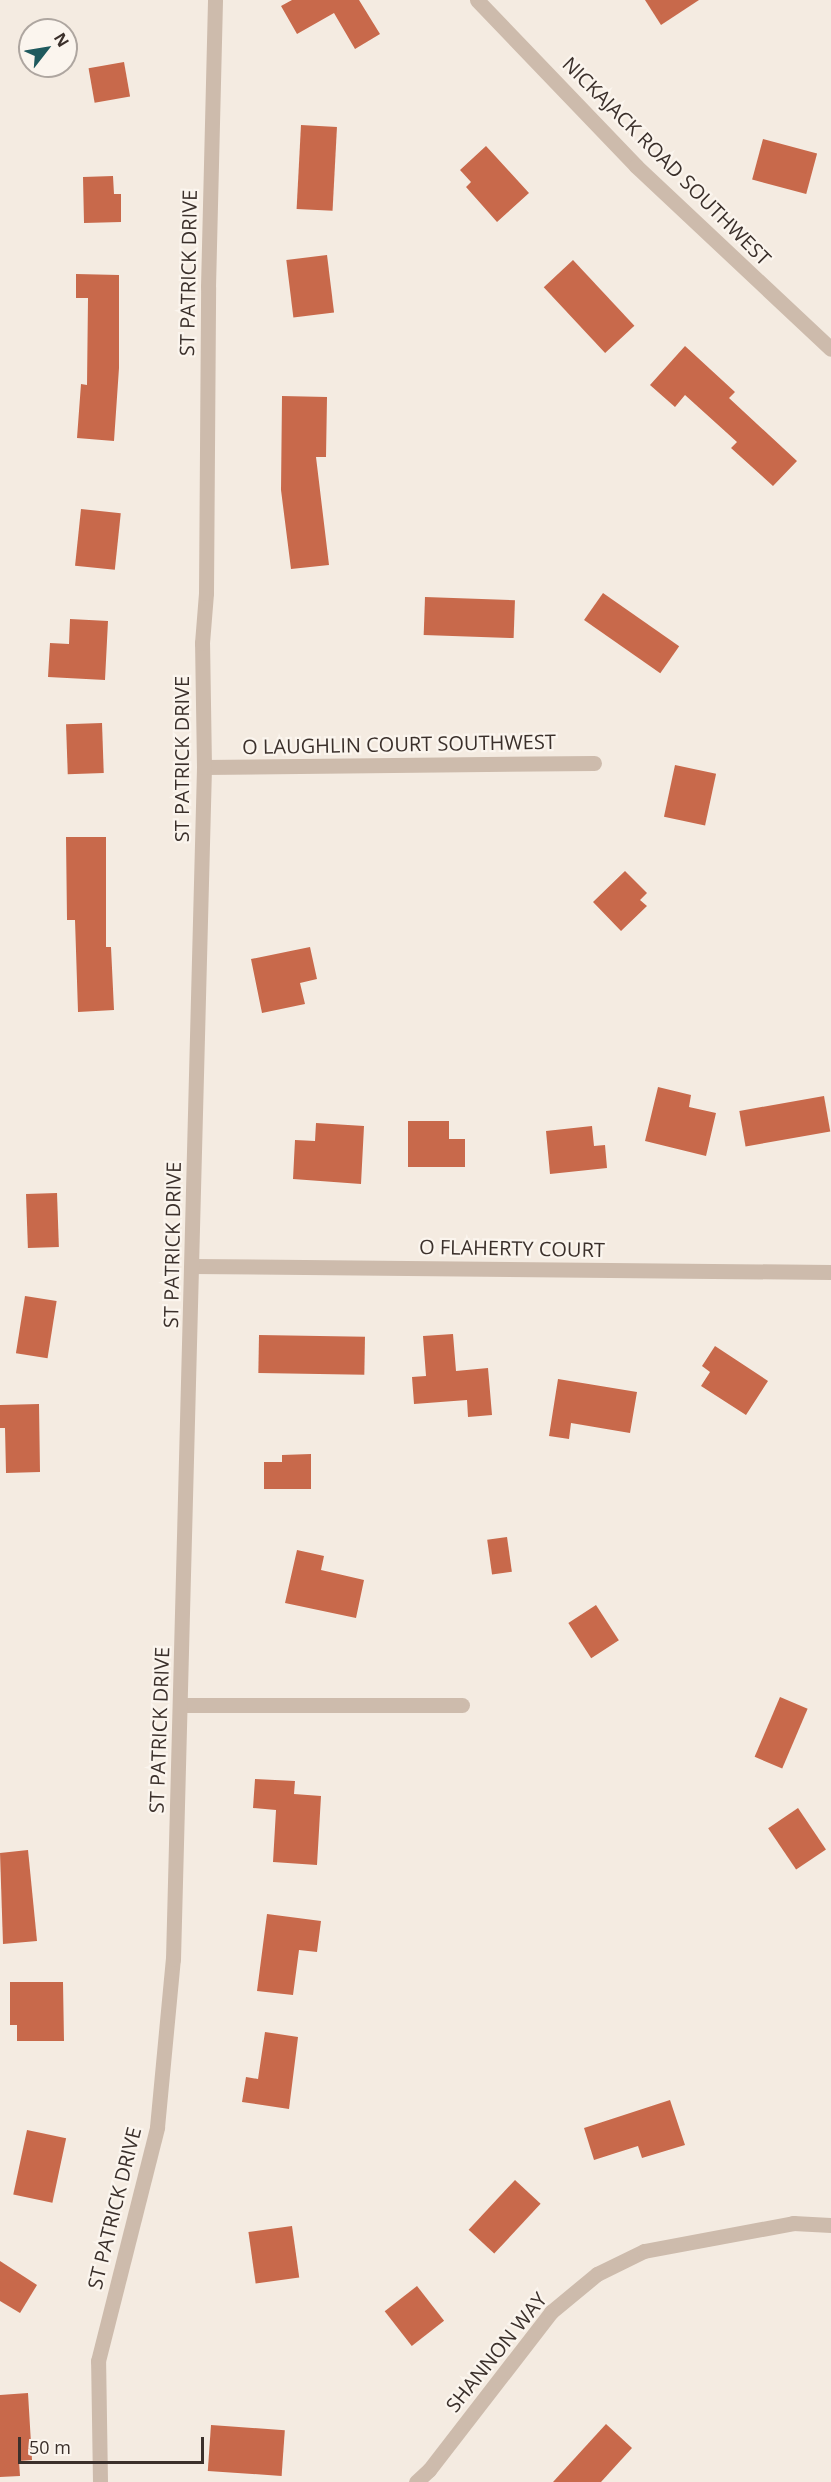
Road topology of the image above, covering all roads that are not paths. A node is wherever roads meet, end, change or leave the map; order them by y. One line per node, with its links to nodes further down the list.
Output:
1 (215, 0): 5 (street, ST PATRICK DRIVE)
2 (477, 0): 3 (street, NICKAJACK ROAD SOUTHWEST)
3 (831, 349)
4 (594, 763): 5 (street, O LAUGHLIN COURT SOUTHWEST)
5 (204, 766): 6 (street, ST PATRICK DRIVE)
6 (192, 1266): 7 (street, O FLAHERTY COURT); 8 (street, ST PATRICK DRIVE)
7 (831, 1272)
8 (181, 1705): 9 (street); 11 (street, ST PATRICK DRIVE)
9 (462, 1705)
10 (831, 2225): 12 (street, SHANNON WAY)
11 (100, 2482)
12 (416, 2482)

